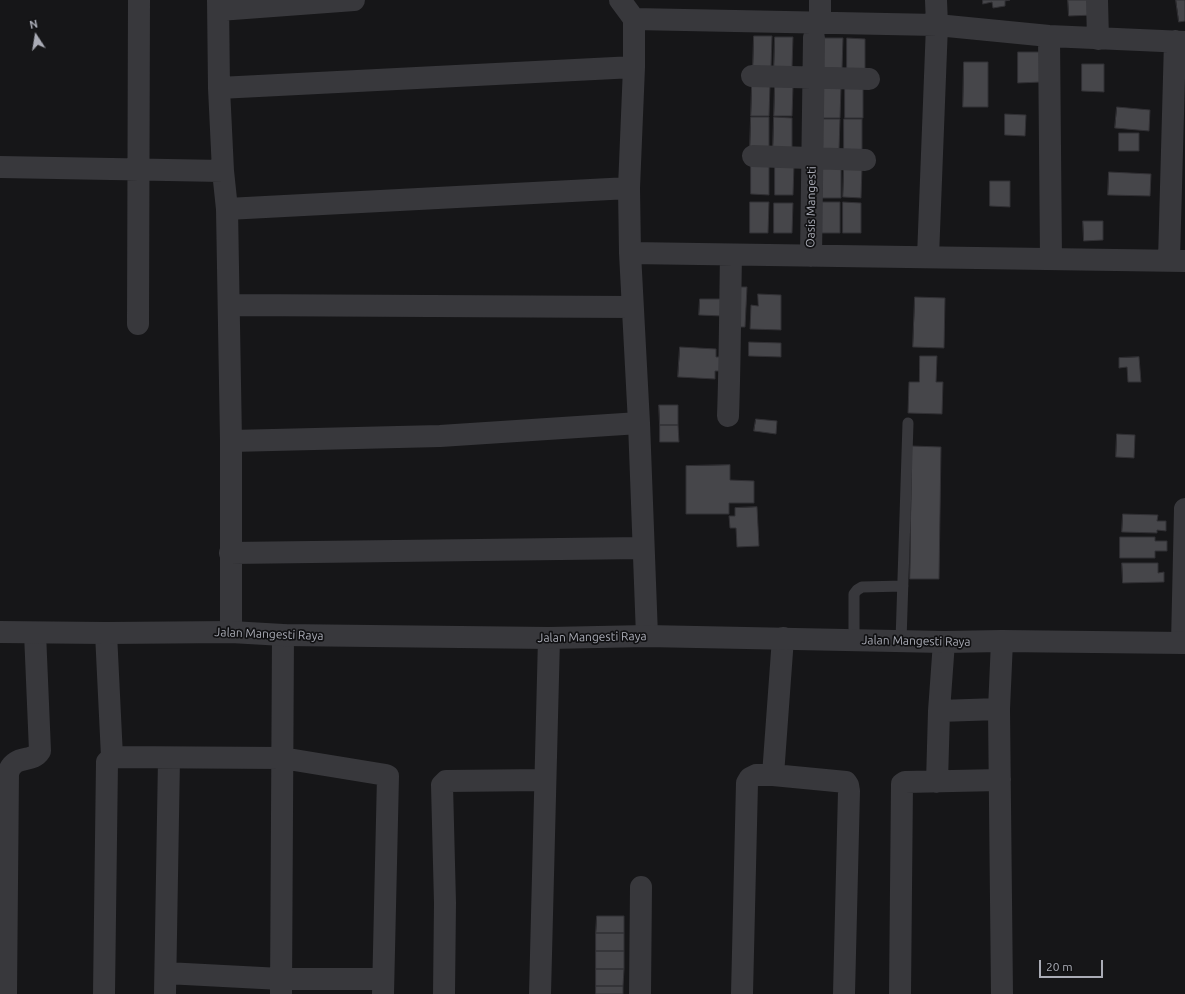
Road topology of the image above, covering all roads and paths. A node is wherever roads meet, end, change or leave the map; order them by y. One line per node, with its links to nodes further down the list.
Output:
1 (138, 0): 23 (street)
2 (354, 0): 7 (street)
3 (620, 0): 8 (street)
4 (820, 0): 10 (street, Oasis Mangesti)
5 (936, 0): 9 (street)
6 (1097, 0): 12 (street)
7 (219, 5): 18 (street)
8 (634, 19): 10 (street); 14 (street)
9 (937, 25): 10 (street); 11 (street); 30 (street)
10 (817, 30): 16 (street, Oasis Mangesti)
11 (1049, 36): 12 (street); 31 (street)
12 (1098, 39): 13 (street)
13 (1180, 41): 32 (street)
14 (634, 67): 18 (street); 25 (street)
15 (752, 76): 16 (street)
16 (814, 78): 17 (street); 20 (street, Oasis Mangesti)
17 (869, 79)
18 (219, 88): 24 (street)
19 (754, 156): 20 (street, Oasis Mangesti)
20 (812, 158): 21 (street, Oasis Mangesti); 29 (street, Oasis Mangesti)
21 (865, 160)
22 (0, 167): 23 (street)
23 (138, 169): 24 (street); 35 (street)
24 (223, 171): 26 (street)
25 (629, 188): 26 (street); 27 (street)
26 (227, 209): 33 (street)
27 (630, 253): 28 (street); 34 (street)
28 (731, 255): 29 (street); 36 (street)
29 (811, 256): 30 (street)
30 (928, 257): 31 (street)
31 (1050, 259): 32 (street)
32 (1177, 261)
33 (229, 305): 34 (street); 39 (street)
34 (632, 307): 38 (street)
35 (138, 324)
36 (728, 416)
37 (908, 423): 43 (lane)
38 (639, 424): 39 (street); 41 (street)
39 (231, 441): 42 (street)
40 (1185, 509): 56 (street)
41 (644, 548): 42 (street); 49 (street)
42 (230, 553): 45 (street)
43 (903, 586): 52 (lane); 53 (lane)
44 (0, 632): 46 (street, Jalan Mangesti Raya)
45 (231, 632): 47 (street, Jalan Mangesti Raya); 48 (street, Jalan Mangesti Raya)
46 (35, 633): 47 (street, Jalan Mangesti Raya); 70 (street)
47 (106, 633): 59 (street)
48 (283, 635): 50 (street, Jalan Mangesti Raya); 61 (street)
49 (647, 636): 50 (street, Jalan Mangesti Raya); 51 (street, Jalan Mangesti Raya)
50 (549, 638): 63 (street)
51 (783, 638): 52 (street, Jalan Mangesti Raya); 62 (street)
52 (854, 640): 53 (street, Jalan Mangesti Raya)
53 (901, 641): 55 (street, Jalan Mangesti Raya)
54 (1002, 641): 55 (street, Jalan Mangesti Raya); 56 (street, Jalan Mangesti Raya); 57 (street)
55 (944, 642): 58 (street)
56 (1184, 643)
57 (999, 709): 58 (street); 64 (street)
58 (939, 711): 65 (street)
59 (112, 757): 60 (street); 71 (street)
60 (169, 758): 61 (street); 67 (street)
61 (282, 758): 68 (street); 69 (street)
62 (773, 775): 75 (street); 76 (street)
63 (545, 780): 72 (street); 73 (street)
64 (1000, 780): 65 (street); 78 (street)
65 (937, 782): 77 (street)
66 (641, 887): 74 (street)
67 (165, 984): 68 (street)
68 (281, 986): 69 (street)
69 (383, 987)
70 (6, 994)
71 (104, 994)
72 (444, 994)
73 (540, 994)
74 (640, 994)
75 (742, 994)
76 (844, 994)
77 (900, 994)
78 (1002, 994)

